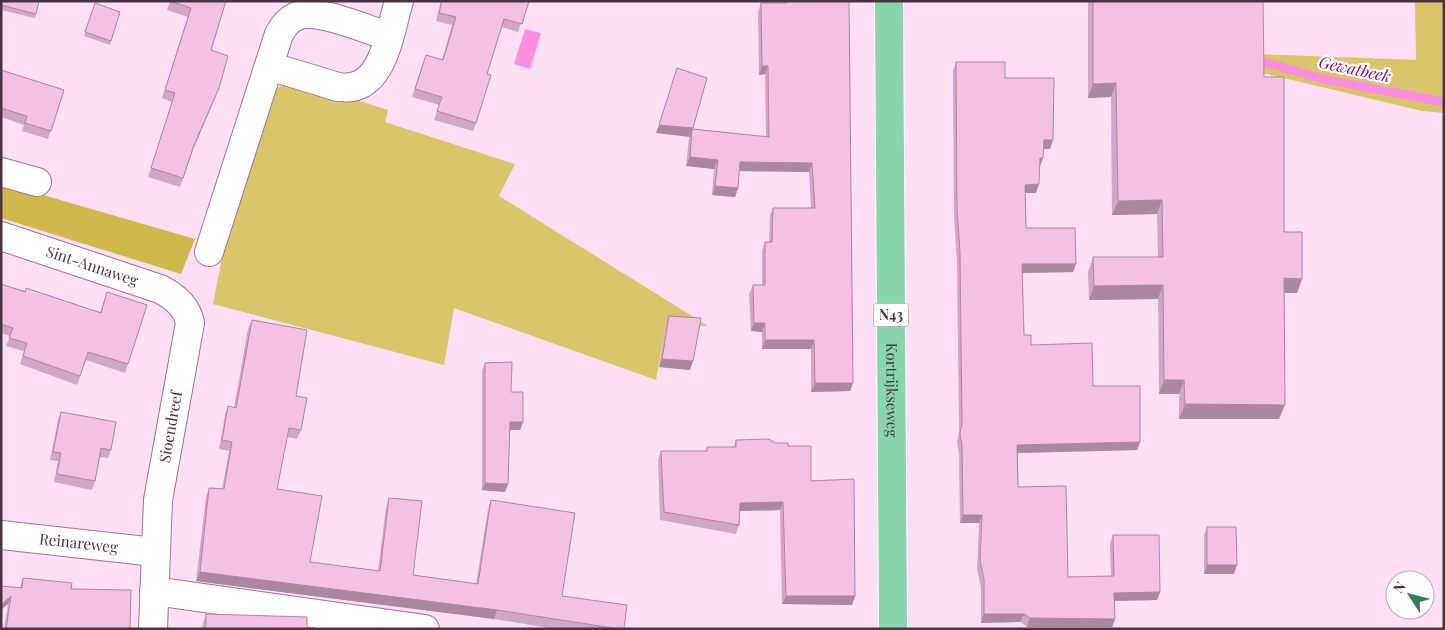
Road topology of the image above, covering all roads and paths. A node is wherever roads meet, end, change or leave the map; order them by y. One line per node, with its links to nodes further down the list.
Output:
1 (399, 1): 3 (street)
2 (889, 1): 15 (main road, Kortrijkseweg / N43)
3 (388, 36): 4 (street); 4 (street)
4 (269, 66): 8 (street)
5 (1, 172): 6 (street)
6 (38, 182)
7 (1, 236): 9 (street, Sint-Annaweg)
8 (209, 252)
9 (180, 304): 11 (street, Sioendreef)
10 (1, 535): 11 (street, Reinareweg)
11 (155, 552): 12 (street, Sioendreef)
12 (154, 591): 13 (street, Sioendreef); 14 (street)
13 (153, 629)
14 (425, 629)
15 (894, 629)

